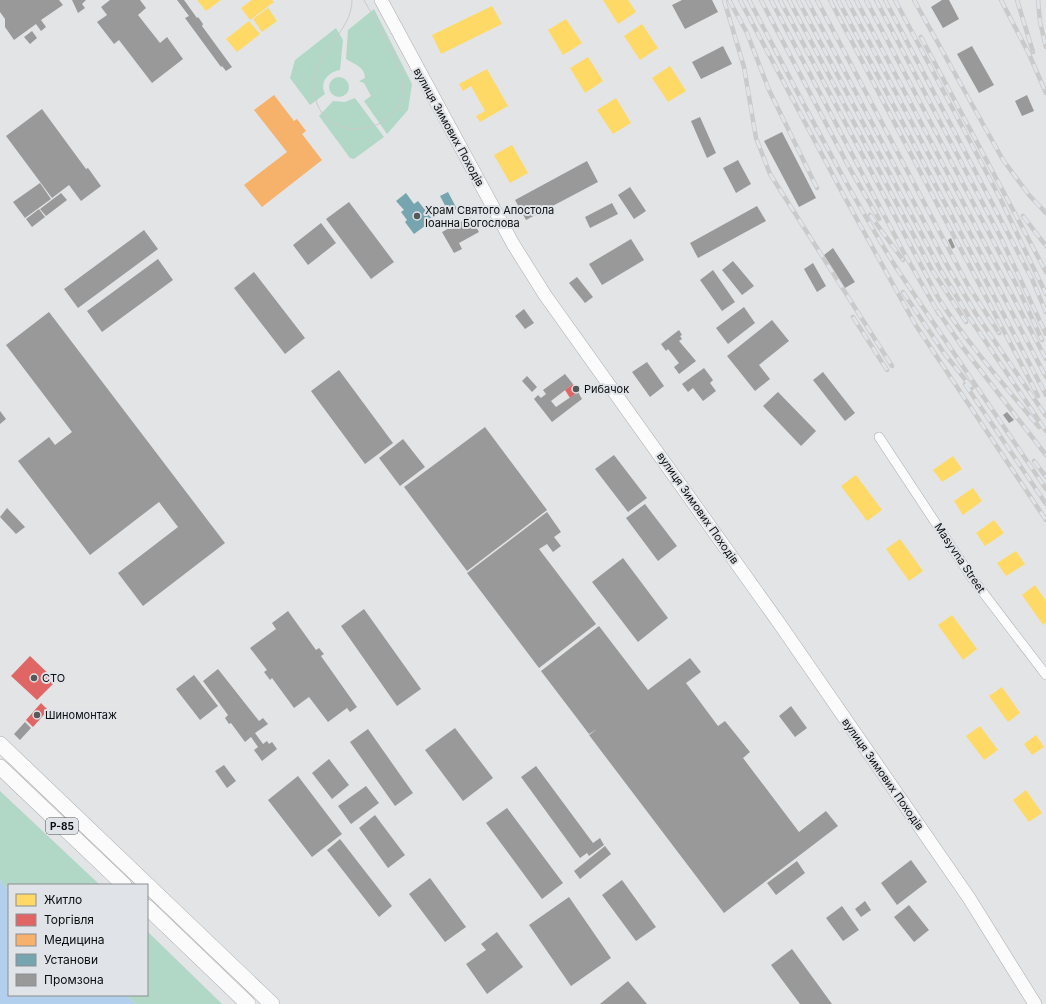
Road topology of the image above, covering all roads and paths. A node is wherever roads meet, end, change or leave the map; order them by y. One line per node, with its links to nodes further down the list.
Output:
1 (380, 0): 12 (main road, вулиця Зимових Походів)
2 (880, 437): 3 (street, Masyvna Street)
3 (1046, 675)
4 (0, 744): 7 (main road, Р-85)
5 (0, 767): 6 (main road, Р-85)
6 (123, 884)
7 (146, 884)
8 (148, 885): 11 (main road, Р-85)
9 (148, 909): 10 (main road)
10 (248, 1004)
11 (272, 1004)
12 (1035, 1004)

